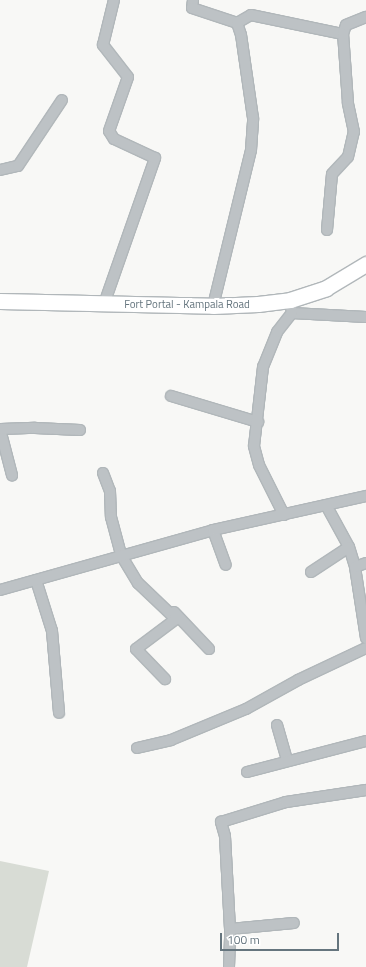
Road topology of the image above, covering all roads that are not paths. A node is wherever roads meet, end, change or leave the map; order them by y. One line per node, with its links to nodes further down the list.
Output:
1 (114, 0): 11 (street)
2 (193, 0): 4 (street)
3 (366, 17): 5 (street)
4 (237, 22): 5 (street); 12 (street)
5 (343, 34): 8 (street)
6 (62, 100): 7 (street)
7 (0, 170)
8 (327, 230)
9 (366, 264): 13 (main road, Fort Portal - Kampala Road)
10 (1, 304): 11 (main road, Fort Portal - Kampala Road)
11 (104, 304): 12 (main road, Fort Portal - Kampala Road)
12 (213, 306): 13 (main road, Fort Portal - Kampala Road)
13 (291, 307): 14 (street); 16 (street)
14 (366, 317)
15 (171, 396): 16 (street)
16 (258, 422): 23 (street)
17 (0, 429): 18 (street); 20 (street)
18 (80, 430)
19 (103, 473): 26 (street)
20 (12, 475)
21 (366, 496): 22 (street)
22 (326, 505): 23 (street); 25 (street)
23 (284, 515): 24 (street)
24 (213, 530): 26 (street); 28 (street)
25 (349, 547): 29 (street); 30 (street)
26 (121, 555): 31 (street); 33 (street)
27 (366, 563): 29 (street)
28 (226, 565)
29 (355, 567): 34 (street)
30 (311, 572)
31 (36, 580): 32 (street); 38 (street)
32 (0, 590)
33 (171, 615): 36 (street); 37 (street)
34 (366, 638)
35 (366, 648): 41 (street)
36 (208, 649)
37 (165, 679)
38 (59, 713)
39 (277, 725): 42 (street)
40 (366, 741): 42 (street)
41 (137, 748)
42 (287, 760): 43 (street)
43 (247, 772)
44 (366, 790): 46 (street)
45 (294, 924): 46 (street)
46 (230, 930): 47 (street)
47 (229, 967)

